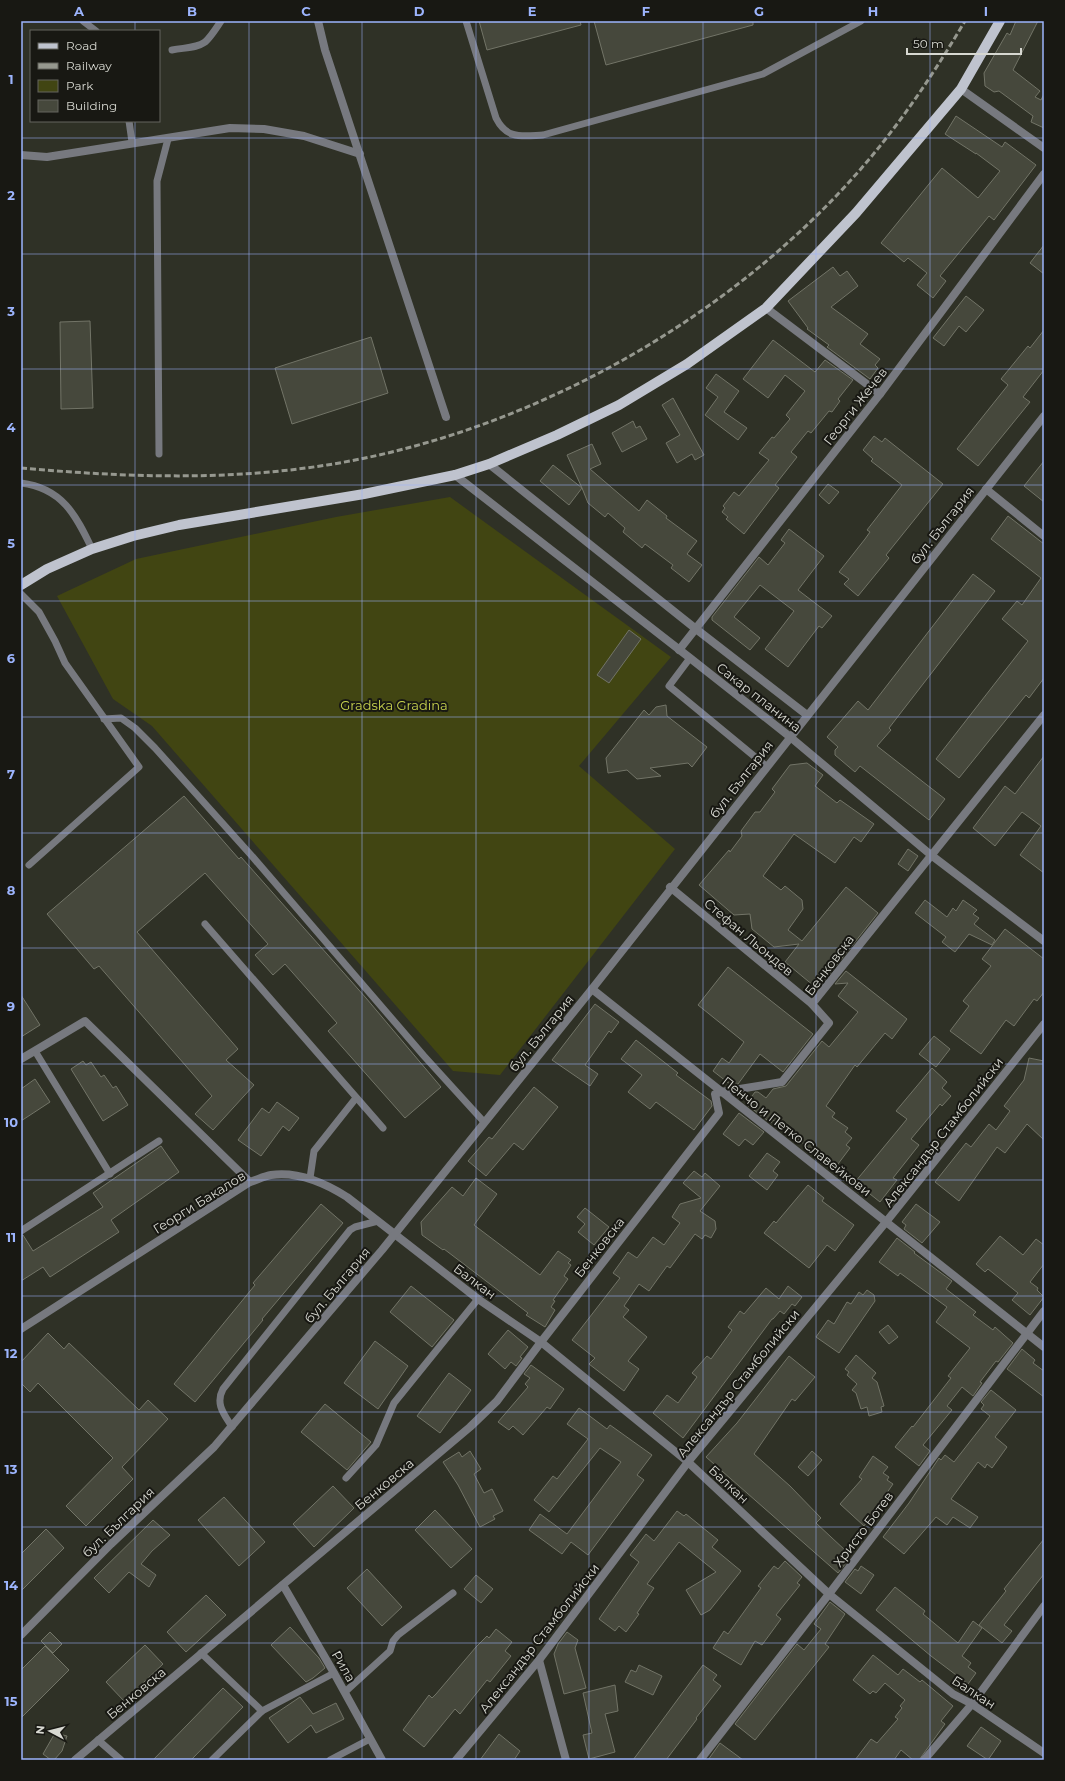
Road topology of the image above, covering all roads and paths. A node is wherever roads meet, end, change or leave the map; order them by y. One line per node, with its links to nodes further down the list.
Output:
1 (83, 21): 7 (lane)
2 (221, 21): 8 (lane)
3 (318, 21): 14 (street)
4 (466, 21): 5 (lane)
5 (861, 21)
6 (1000, 21): 9 (main road)
7 (95, 30)
8 (172, 50)
9 (961, 89): 13 (street); 17 (main road)
10 (129, 122): 12 (lane)
11 (168, 139): 12 (street); 14 (street); 21 (lane)
12 (132, 142): 15 (street)
13 (1044, 148)
14 (360, 154): 20 (street)
15 (21, 155)
16 (1044, 174): 18 (street, Георги Жечев)
17 (766, 308): 18 (street); 22 (main road)
18 (880, 394): 30 (street, Георги Жечев)
19 (1044, 416): 25 (street, бул. България)
20 (446, 417)
21 (159, 454)
22 (489, 464): 23 (main road); 30 (street, Сакар планина)
23 (455, 476): 27 (main road); 31 (street, Сакар планина)
24 (21, 483): 27 (lane)
25 (986, 489): 26 (street); 33 (street, бул. България)
26 (1044, 536)
27 (92, 549): 28 (main road)
28 (21, 585)
29 (21, 594): 35 (lane)
30 (696, 629): 31 (street, Георги Жечев); 33 (street, Сакар планина)
31 (679, 650): 32 (street, Сакар планина)
32 (690, 658): 36 (street, Сакар планина); 37 (lane)
33 (807, 715): 36 (street, бул. България)
34 (1044, 715): 38 (street, Бенковска)
35 (104, 719): 39 (lane); 50 (lane)
36 (789, 736): 37 (street, бул. България); 38 (street, Сакар планина)
37 (766, 766): 40 (street, бул. България)
38 (931, 855): 42 (street, Сакар планина); 44 (street, Бенковска)
39 (29, 865)
40 (670, 887): 43 (street, бул. България); 44 (street, Стефан Льондев)
41 (204, 924): 49 (lane)
42 (1044, 941)
43 (592, 989): 48 (street, Пенчо и Петко Славейкови); 50 (street, бул. България)
44 (812, 1004): 48 (street, Бенковска)
45 (1044, 1024): 57 (street, Александър Стамболийски)
46 (35, 1051): 47 (street); 53 (lane); 55 (street)
47 (21, 1059)
48 (721, 1092): 57 (street, Пенчо и Петко Славейкови); 64 (street, Бенковска)
49 (356, 1098): 51 (lane); 54 (lane)
50 (484, 1122): 59 (street, бул. България)
51 (383, 1128)
52 (159, 1141): 53 (lane)
53 (110, 1174): 58 (lane)
54 (310, 1178): 55 (street, Георги Бакалов); 56 (street, Георги Бакалов)
55 (250, 1182): 62 (street, Георги Бакалов)
56 (378, 1221): 59 (street, Георги Бакалов); 66 (lane)
57 (886, 1222): 63 (street, Пенчо и Петко Славейкови); 67 (street, Александър Стамболийски)
58 (21, 1231)
59 (395, 1234): 60 (street, Балкан); 66 (street, бул. България)
60 (478, 1299): 64 (street, Балкан); 68 (lane)
61 (1044, 1311): 63 (street, Христо Ботев)
62 (21, 1329)
63 (1027, 1333): 65 (street, Пенчо и Петко Славейкови); 71 (street, Христо Ботев)
64 (541, 1342): 67 (street, Балкан); 69 (street, Бенковска)
65 (1044, 1347)
66 (232, 1427): 73 (street, бул. България)
67 (688, 1462): 71 (street, Балкан); 75 (street, Александър Стамболийски)
68 (346, 1478)
69 (283, 1585): 74 (street, Бенковска); 76 (street, Рила)
70 (453, 1593): 77 (lane)
71 (829, 1594): 78 (street, Балкан); 90 (street, Христо Ботев)
72 (1044, 1606): 78 (street)
73 (21, 1634)
74 (201, 1653): 79 (lane); 81 (street, Бенковска)
75 (539, 1660): 88 (street, Александър Стамболийски); 89 (street)
76 (334, 1673): 77 (street, Рила); 79 (lane)
77 (345, 1692): 80 (street, Рила)
78 (972, 1704): 82 (street, Балкан); 91 (street)
79 (262, 1711): 85 (lane)
80 (370, 1739): 86 (lane); 87 (street, Рила)
81 (98, 1740): 83 (street, Бенковска); 84 (lane)
82 (1044, 1753)
83 (74, 1760)
84 (121, 1760)
85 (212, 1760)
86 (330, 1760)
87 (382, 1760)
88 (456, 1760)
89 (566, 1760)
90 (700, 1760)
91 (924, 1760)

